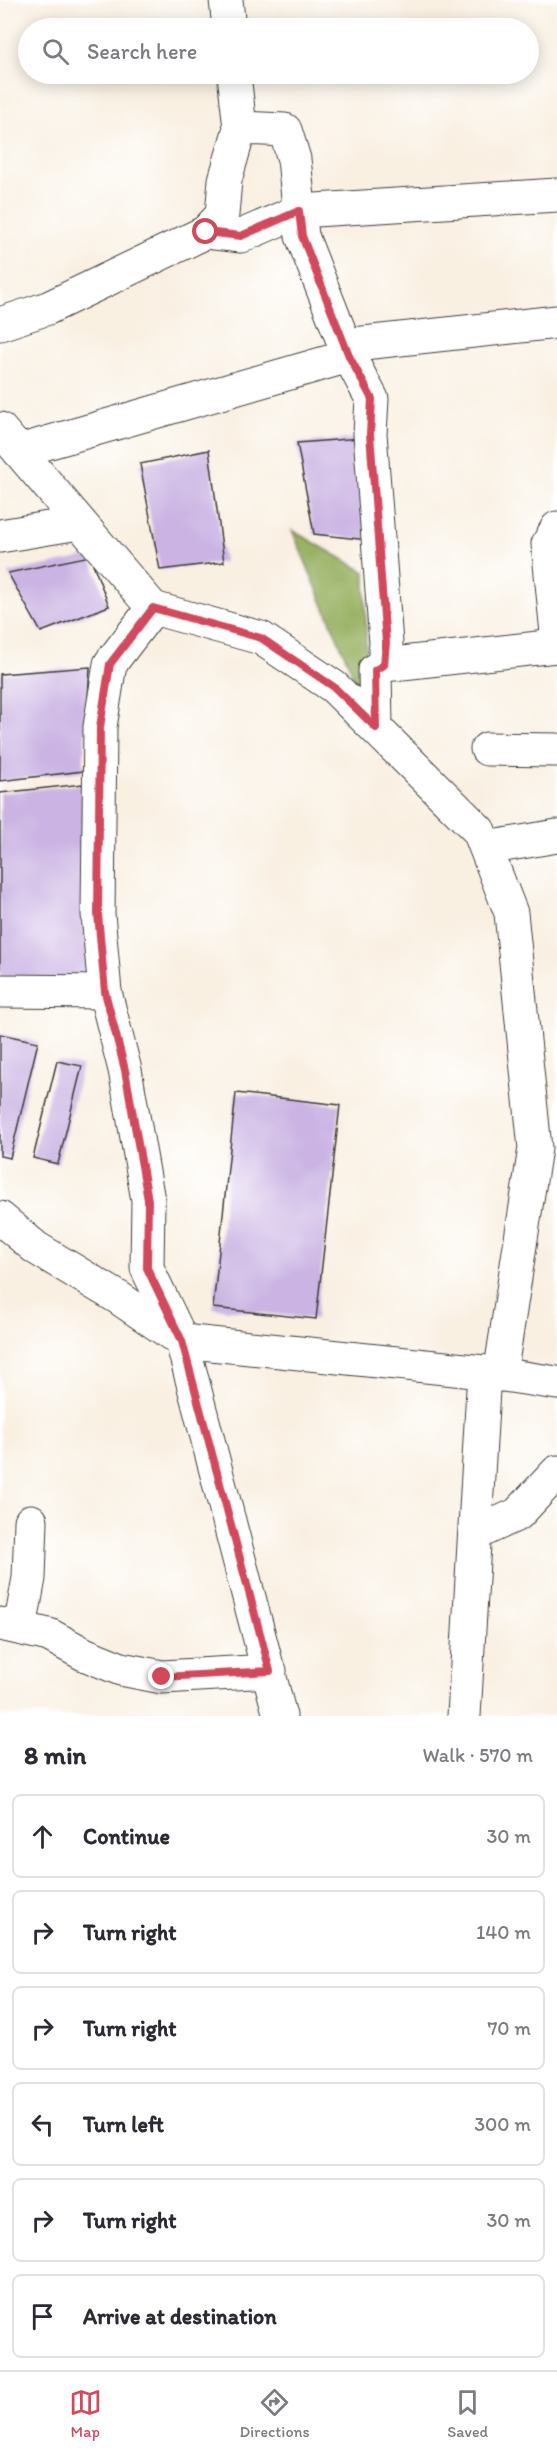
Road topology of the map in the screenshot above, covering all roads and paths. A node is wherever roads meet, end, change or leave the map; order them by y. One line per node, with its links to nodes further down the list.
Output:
1 (226, 0): 2 (street)
2 (228, 18)
3 (235, 84): 4 (street)
4 (240, 128): 6 (street); 7 (street)
5 (557, 195): 6 (street)
6 (299, 211): 7 (street); 10 (street)
7 (206, 232): 9 (street)
8 (557, 322): 10 (street)
9 (0, 324)
10 (347, 350): 11 (street); 18 (street)
11 (9, 440): 12 (street)
12 (79, 523): 14 (street); 15 (street)
13 (557, 528): 16 (street)
14 (0, 536)
15 (153, 608): 19 (street); 25 (street)
16 (557, 633)
17 (557, 639): 18 (street)
18 (384, 665): 19 (street)
19 (376, 728): 23 (street)
20 (487, 749): 21 (street)
21 (557, 750)
22 (557, 836): 23 (street)
23 (486, 848): 28 (street)
24 (0, 991): 25 (street)
25 (105, 992): 27 (street)
26 (0, 1218): 27 (street)
27 (182, 1341): 28 (street); 34 (street)
28 (492, 1373): 29 (street); 32 (street)
29 (557, 1383)
30 (557, 1472): 32 (street)
31 (31, 1521): 33 (street)
32 (475, 1534): 36 (street)
33 (10, 1626): 34 (street)
34 (270, 1671): 35 (street)
35 (280, 1716)
36 (464, 1716)

